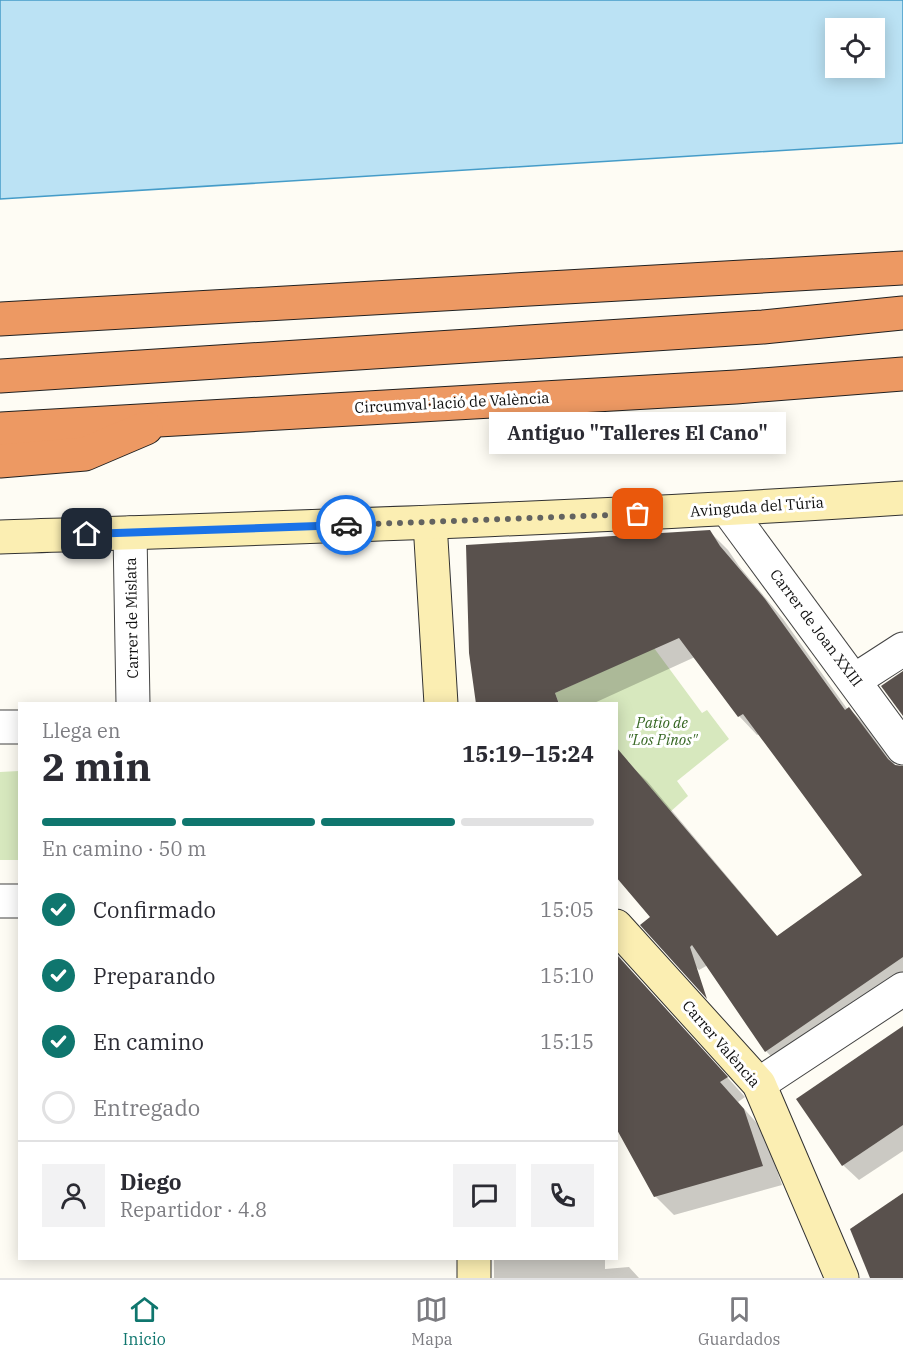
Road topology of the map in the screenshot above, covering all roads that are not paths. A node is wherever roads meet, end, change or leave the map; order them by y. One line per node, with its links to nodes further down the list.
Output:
1 (903, 268): 3 (highway)
2 (903, 313): 5 (highway)
3 (0, 319)
4 (903, 374): 6 (highway, Circumval·lació de València)
5 (0, 376)
6 (167, 419): 7 (highway, Circumval·lació de València); 8 (highway)
7 (0, 429)
8 (0, 461)
9 (903, 498): 10 (street, Avinguda del Túria)
10 (728, 510): 11 (street, Avinguda del Túria); 15 (street, Carrer de Joan XXIII)
11 (430, 523): 12 (street, Avinguda del Túria); 17 (street)
12 (130, 533): 13 (street, Avinguda del Túria); 16 (street, Carrer de Mislata)
13 (0, 537)
14 (903, 650): 15 (street)
15 (855, 680): 20 (street, Carrer de Joan XXIII)
16 (133, 702)
17 (441, 702)
18 (0, 727): 19 (street)
19 (18, 727)
20 (903, 748)
21 (0, 901): 22 (street)
22 (18, 901)
23 (618, 928): 25 (street, Carrer València)
24 (903, 989): 25 (street)
25 (759, 1084): 28 (street, Carrer València)
26 (474, 1260): 27 (street)
27 (474, 1278)
28 (842, 1278)

